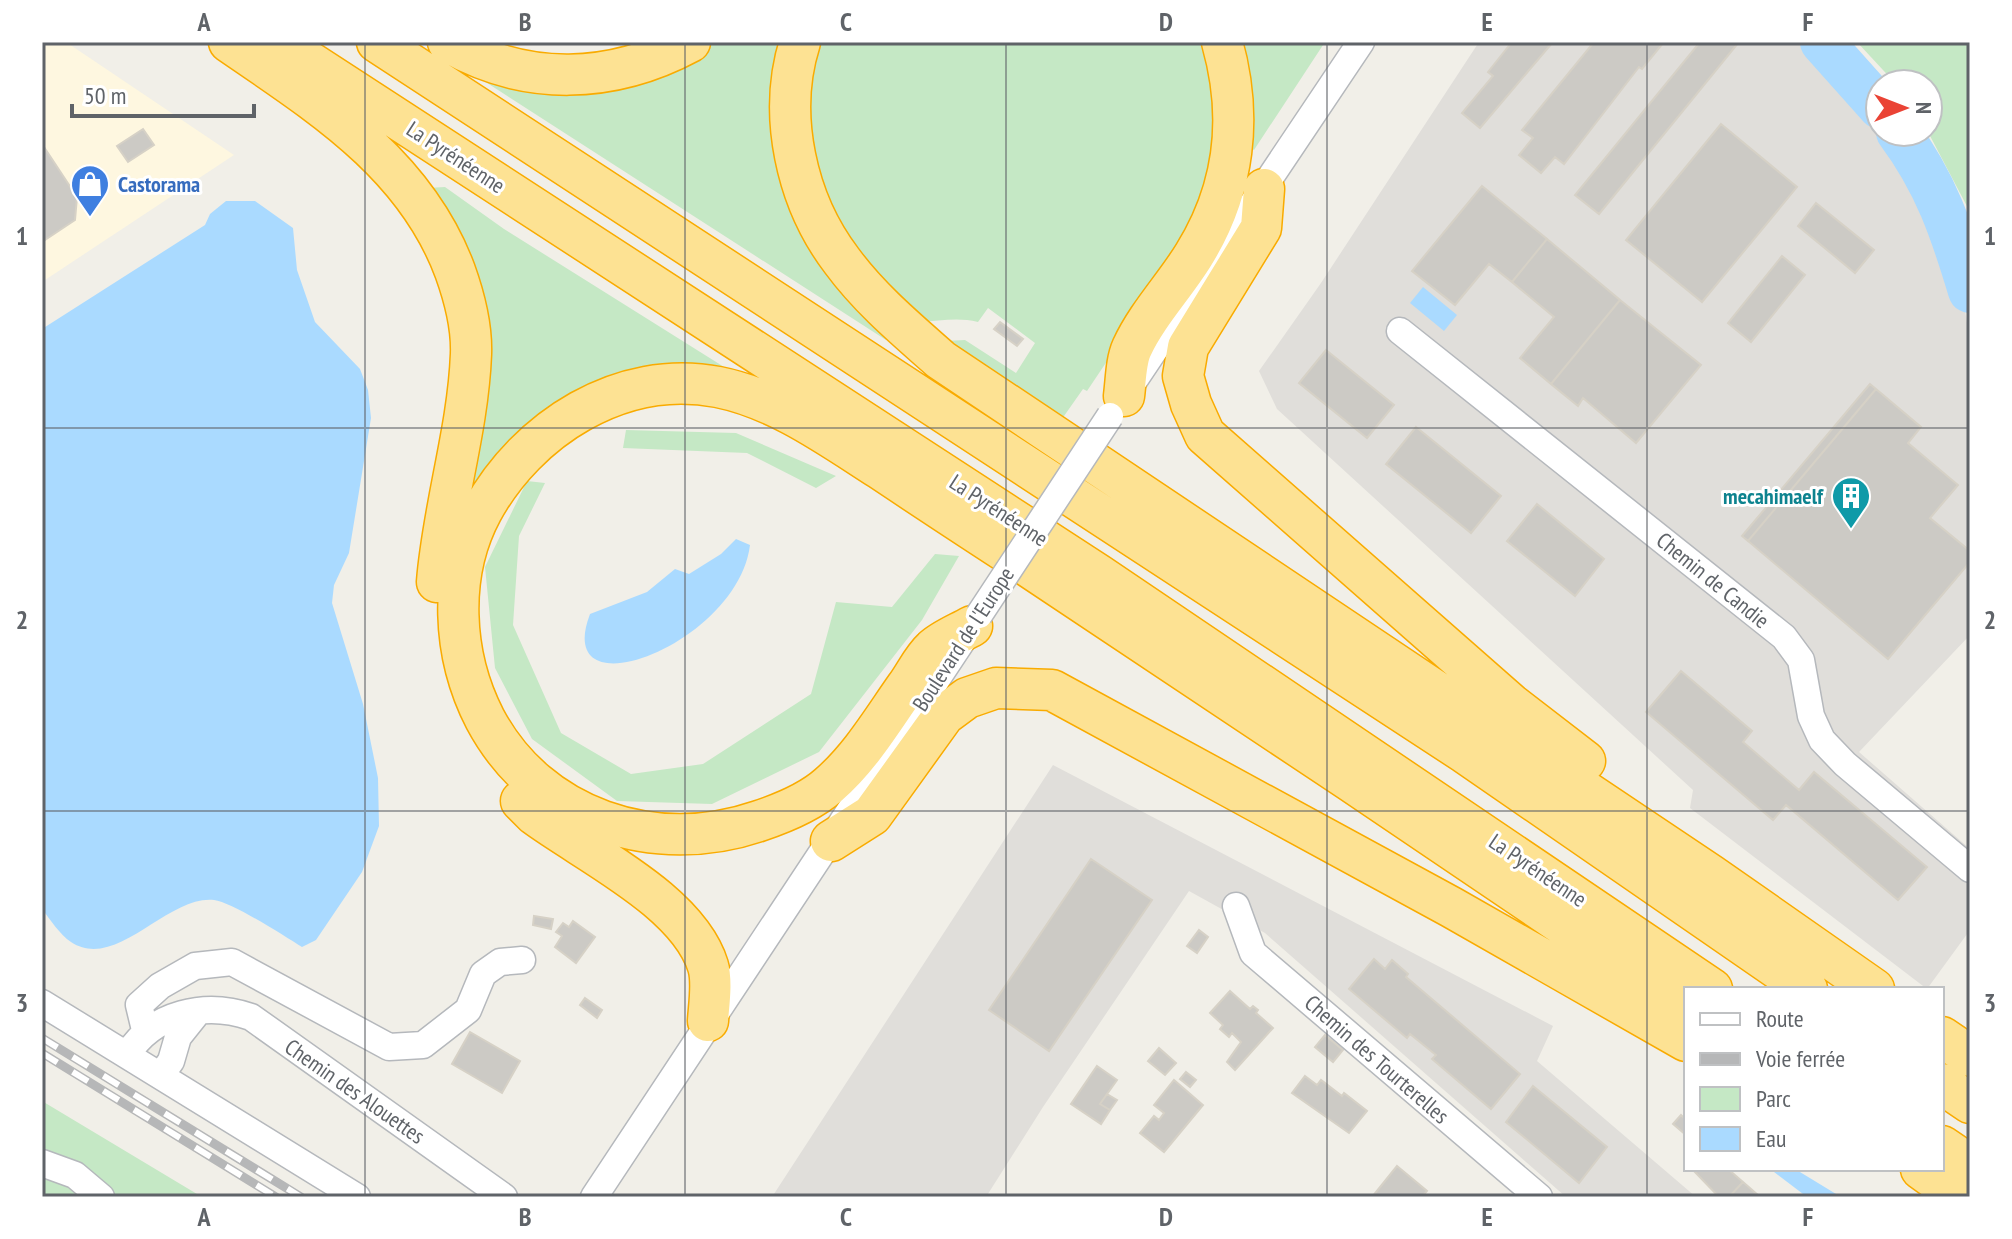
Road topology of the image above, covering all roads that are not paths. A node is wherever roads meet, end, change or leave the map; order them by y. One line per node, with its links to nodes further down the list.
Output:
1 (229, 42): 24 (highway)
2 (279, 42): 18 (highway, La Pyrénéenne)
3 (377, 42): 19 (highway)
4 (448, 42): 5 (highway)
5 (690, 42)
6 (800, 42): 15 (highway)
7 (1222, 42): 11 (highway)
8 (1361, 42): 9 (street, Boulevard de l'Europe)
9 (1264, 189): 11 (street, Boulevard de l'Europe); 15 (highway)
10 (1400, 331): 14 (street, Chemin de Candie)
11 (1117, 406): 12 (street, Boulevard de l'Europe, bridge)
12 (975, 621): 13 (street, Boulevard de l'Europe); 22 (highway)
13 (831, 841): 24 (street, Boulevard de l'Europe); 27 (highway)
14 (1970, 869)
15 (1711, 875): 20 (highway)
16 (1236, 906): 41 (street, Chemin des Tourterelles)
17 (522, 960): 25 (street)
18 (1709, 987)
19 (1804, 987)
20 (1871, 987)
21 (42, 1003): 28 (street)
22 (1684, 1007)
23 (198, 1012): 25 (street, Chemin des Alouettes); 30 (street); 39 (street, Chemin des Alouettes)
24 (708, 1021): 40 (street, Boulevard de l'Europe)
25 (145, 1030): 28 (street)
26 (1944, 1038): 29 (highway)
27 (1684, 1040)
28 (127, 1055): 30 (street)
29 (1970, 1056)
30 (161, 1075): 38 (street)
31 (1944, 1085): 32 (highway)
32 (1970, 1103)
33 (1944, 1147): 35 (highway)
34 (42, 1163): 37 (street)
35 (1970, 1165)
36 (1924, 1171): 42 (highway)
37 (101, 1197)
38 (357, 1197)
39 (504, 1197)
40 (594, 1197)
41 (1539, 1197)
42 (1960, 1197)

